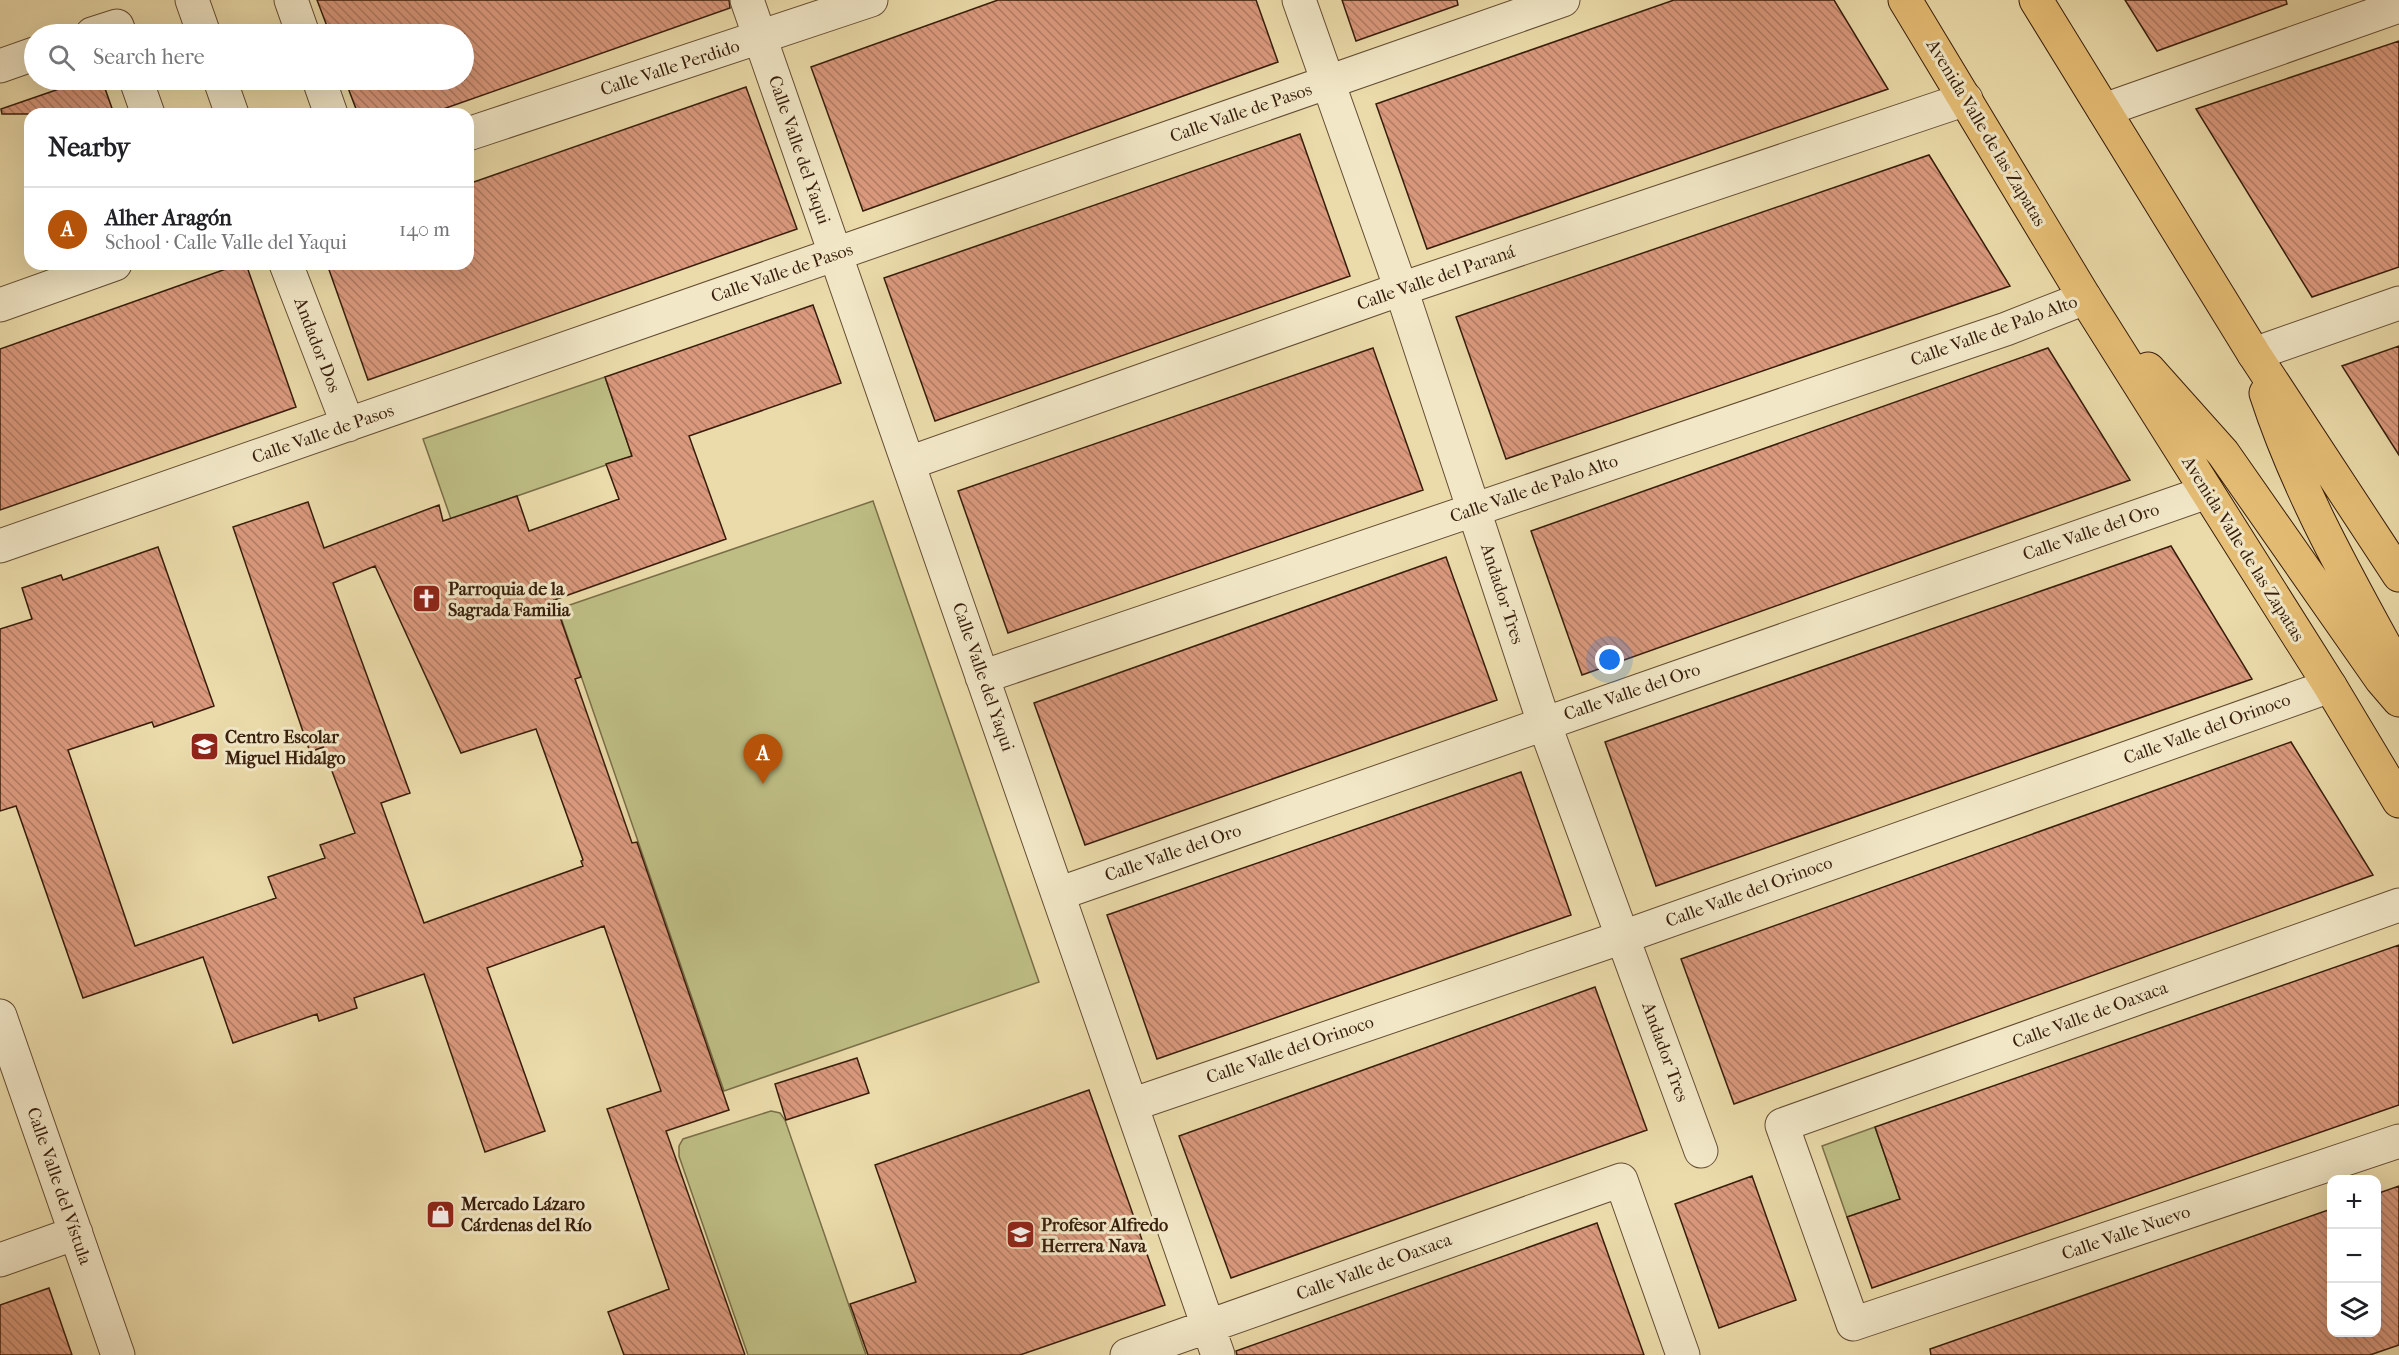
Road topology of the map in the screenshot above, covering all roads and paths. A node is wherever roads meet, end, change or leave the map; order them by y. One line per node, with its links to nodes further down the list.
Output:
1 (192, 0): 10 (street)
2 (291, 0): 11 (street)
3 (747, 0): 12 (street, Calle Valle del Yaqui)
4 (871, 0): 12 (street, Calle Valle Perdido)
5 (1299, 0): 15 (street, Andador Tres)
6 (1563, 0): 15 (street, Calle Valle de Pasos)
7 (1905, 0): 19 (main road, Avenida Valle de las Zapatas)
8 (2036, 0): 23 (main road)
9 (2399, 6): 23 (street)
10 (200, 24)
11 (299, 24)
12 (760, 38): 24 (street, Calle Valle Perdido); 25 (street, Calle Valle del Yaqui)
13 (24, 58): 14 (street)
14 (0, 66)
15 (1328, 82): 25 (street, Calle Valle de Pasos); 28 (street, Andador Tres)
16 (140, 90): 20 (street)
17 (224, 90): 21 (street)
18 (323, 90): 22 (street)
19 (1966, 99): 28 (street, Calle Valle del Paraná); 29 (main road, Avenida Valle de las Zapatas)
20 (146, 108)
21 (230, 108)
22 (329, 108)
23 (2104, 110): 32 (main road)
24 (474, 132)
25 (835, 255): 33 (street, Calle Valle de Pasos); 34 (street, Calle Valle del Yaqui)
26 (98, 270): 31 (street)
27 (288, 270): 33 (street, Andador Dos)
28 (1401, 289): 34 (street, Calle Valle del Paraná); 36 (street, Andador Tres)
29 (2085, 298): 35 (main road, Avenida Valle de las Zapatas); 36 (street, Calle Valle de Palo Alto); 42 (main road, Avenida Valle de las Zapatas)
30 (2399, 303): 32 (street)
31 (0, 304)
32 (2254, 354): 38 (main road); 39 (main road)
33 (348, 425): 37 (street, Calle Valle de Pasos)
34 (909, 464): 40 (street, Calle Valle del Yaqui)
35 (2206, 492): 41 (main road, Avenida Valle de las Zapatas); 43 (street, Calle Valle del Oro)
36 (1475, 510): 40 (street, Calle Valle de Palo Alto); 43 (street, Andador Tres)
37 (0, 546)
38 (2399, 575)
39 (2399, 672)
40 (982, 677): 45 (street, Calle Valle del Yaqui)
41 (2330, 686): 44 (main road, Avenida Valle de las Zapatas); 47 (street, Calle Valle del Orinoco)
42 (2399, 700)
43 (1544, 723): 45 (street, Calle Valle del Oro); 47 (street, Andador Tres)
44 (2399, 801)
45 (1058, 894): 49 (street, Calle Valle del Yaqui)
46 (2399, 905): 54 (street, Calle Valle de Oaxaca)
47 (1623, 937): 49 (street, Calle Valle del Orinoco); 51 (street, Andador Tres)
48 (1, 1024): 52 (street, Calle Valle del Vístula)
49 (1131, 1105): 55 (street, Calle Valle del Yaqui)
50 (2399, 1141): 54 (street, Calle Valle Nuevo)
51 (1701, 1151)
52 (76, 1233): 53 (street); 56 (street, Calle Valle del Vístula)
53 (0, 1260)
54 (1853, 1324)
55 (1213, 1341): 57 (street, Calle Valle de Oaxaca); 58 (street, Calle Valle de Oaxaca)
56 (118, 1355)
57 (1127, 1355)
58 (1683, 1355)

